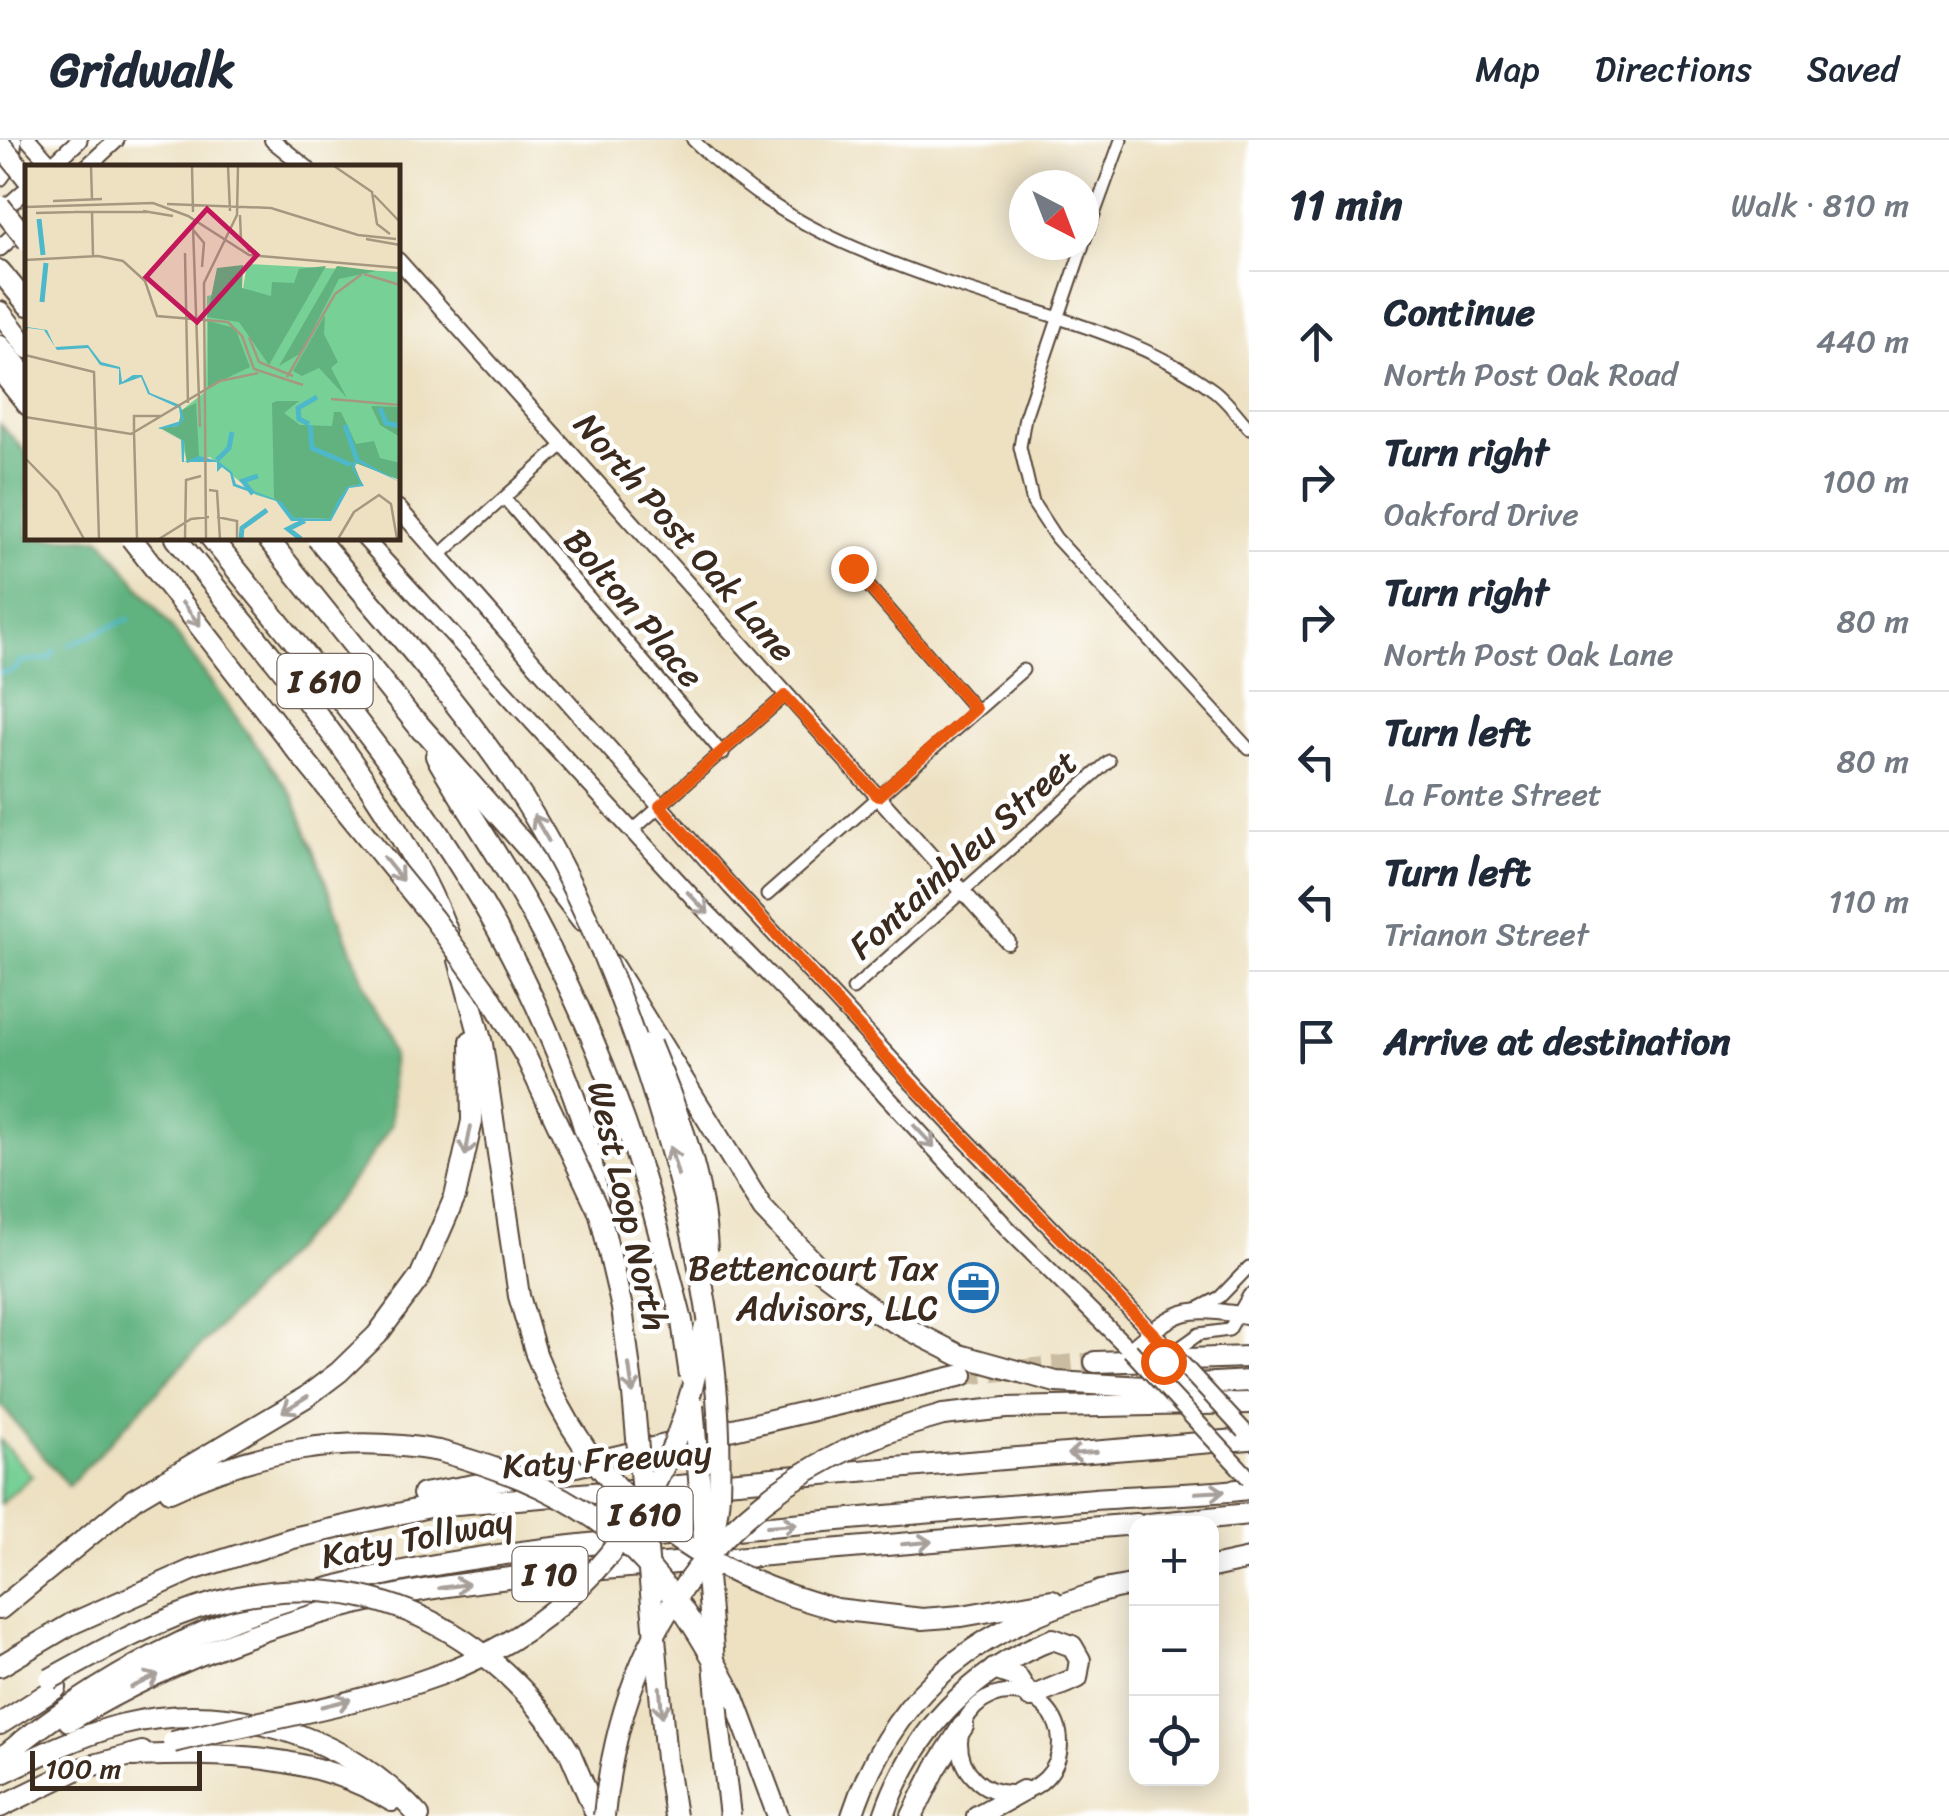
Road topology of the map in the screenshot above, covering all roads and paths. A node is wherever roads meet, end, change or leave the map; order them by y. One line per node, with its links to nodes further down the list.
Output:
1 (14, 140): 14 (main road)
2 (29, 140): 9 (main road)
3 (79, 140): 10 (main road)
4 (116, 140): 11 (main road)
5 (272, 140): 12 (street)
6 (693, 140): 26 (street)
7 (1121, 140): 16 (street)
8 (0, 144): 13 (highway, bridge)
9 (49, 165)
10 (53, 165)
11 (89, 165)
12 (303, 165)
13 (25, 176)
14 (0, 178)
15 (25, 190): 17 (main road)
16 (1099, 202)
17 (0, 210): 19 (highway, bridge)
18 (25, 225): 20 (main road)
19 (25, 238)
20 (0, 248)
21 (1078, 260): 26 (street)
22 (400, 262): 32 (street, North Post Oak Lane)
23 (0, 271): 24 (highway)
24 (25, 301)
25 (0, 312): 27 (highway)
26 (1057, 317): 31 (street); 48 (street)
27 (11, 343): 29 (highway)
28 (0, 370): 30 (highway)
29 (25, 373)
30 (25, 401)
31 (1249, 428)
32 (564, 444): 33 (street); 45 (street, North Post Oak Lane)
33 (504, 498): 42 (street); 49 (street, Bolton Place)
34 (400, 510): 42 (main road)
35 (132, 540): 61 (highway, one-way to 61, bridge)
36 (160, 540): 47 (highway)
37 (178, 540): 47 (highway)
38 (213, 540): 61 (highway, West Loop North / I 610, bridge)
39 (270, 540): 52 (highway, West Loop North / I 610)
40 (319, 540): 85 (highway, one-way to 40, bridge)
41 (366, 540): 54 (main road)
42 (439, 556): 53 (main road)
43 (853, 568): 46 (street)
44 (1023, 670): 46 (street)
45 (785, 696): 49 (street); 51 (street, North Post Oak Lane)
46 (975, 709): 51 (street)
47 (320, 721): 60 (highway)
48 (1249, 749)
49 (723, 754): 53 (street)
50 (1109, 761): 55 (street, Fontainbleu Street)
51 (878, 796): 55 (street, North Post Oak Lane); 56 (street)
52 (475, 803): 58 (highway, bridge); 85 (highway, West Loop North / I 610, bridge)
53 (660, 806): 54 (street); 66 (main road)
54 (632, 831): 68 (main road, one-way to 68)
55 (963, 893): 57 (street, North Post Oak Lane); 59 (street, Fontainbleu Street)
56 (767, 894)
57 (1008, 942)
58 (627, 987): 73 (highway); 96 (highway, one-way to 58, bridge)
59 (853, 989)
60 (472, 1009): 82 (highway, one-way to 82); 87 (highway, bridge)
61 (600, 1214): 105 (highway, West Loop North / I 610, one-way to 105, bridge)
62 (1249, 1267): 64 (street)
63 (1249, 1295): 65 (street)
64 (1195, 1310): 65 (main road); 66 (main road)
65 (1245, 1315): 67 (street)
66 (1151, 1332): 67 (main road); 68 (main road)
67 (1172, 1349): 71 (street, bridge); 75 (main road, bridge)
68 (1130, 1350): 71 (main road, bridge)
69 (1249, 1356): 70 (highway)
70 (1095, 1362)
71 (1150, 1372): 76 (main road, bridge)
72 (963, 1375): 80 (highway)
73 (1249, 1381)
74 (1249, 1404): 104 (highway, bridge)
75 (1249, 1438): 80 (highway, Katy Freeway / I 10, one-way to 80)
76 (1249, 1478)
77 (1249, 1490): 98 (highway, Katy Tollway, one-way to 77)
78 (1249, 1514): 79 (highway)
79 (1219, 1517)
80 (366, 1518): 89 (highway, Katy Freeway / I 10)
81 (1129, 1525): 98 (highway, I 10, one-way to 81)
82 (94, 1531): 88 (highway); 107 (highway, bridge)
83 (1249, 1559): 84 (highway)
84 (1219, 1566)
85 (706, 1568): 106 (highway, West Loop North / I 610, bridge)
86 (1129, 1586): 87 (highway)
87 (1111, 1590): 108 (highway)
88 (0, 1609)
89 (0, 1666)
90 (987, 1674): 92 (highway); 92 (highway); 109 (highway)
91 (53, 1683): 93 (highway); 94 (highway); 97 (highway, bridge)
92 (1030, 1697): 95 (street); 100 (street)
93 (0, 1711)
94 (0, 1724)
95 (963, 1726): 100 (street); 110 (highway)
96 (132, 1756): 101 (highway); 102 (highway)
97 (565, 1756): 103 (highway); 104 (highway)
98 (0, 1762)
99 (0, 1774): 102 (highway)
100 (1023, 1791): 111 (highway)
101 (0, 1807)
102 (418, 1816)
103 (585, 1816)
104 (600, 1816)
105 (674, 1816)
106 (730, 1816)
107 (778, 1816)
108 (852, 1816)
109 (884, 1816)
110 (912, 1816)
111 (977, 1816)

